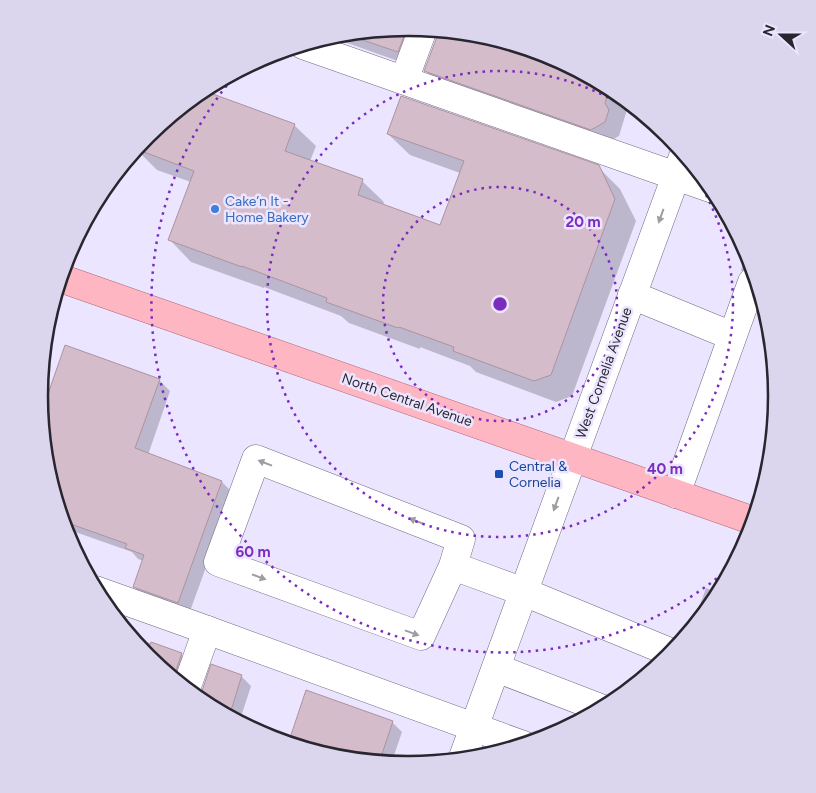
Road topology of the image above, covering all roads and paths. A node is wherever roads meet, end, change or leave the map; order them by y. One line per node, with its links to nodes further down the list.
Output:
1 (420, 37): 3 (street)
2 (315, 49): 3 (street)
3 (404, 80): 4 (street)
4 (680, 165): 5 (street); 8 (street, West Cornelia Avenue, one-way to 8)
5 (690, 172)
6 (67, 281): 10 (main road, North Central Avenue)
7 (751, 286): 9 (street)
8 (632, 295): 9 (street); 10 (street, West Cornelia Avenue)
9 (732, 336): 11 (street)
10 (573, 458): 11 (main road, North Central Avenue); 14 (street, West Cornelia Avenue, one-way to 14)
11 (676, 494): 12 (main road, North Central Avenue)
12 (746, 519)
13 (453, 566): 13 (street, one-way to 13); 14 (street)
14 (524, 592): 17 (street); 18 (street, West Cornelia Avenue)
15 (106, 594): 16 (street)
16 (207, 630): 19 (street); 21 (street)
17 (664, 650)
18 (496, 668): 20 (street); 21 (street, West Cornelia Avenue)
19 (189, 682)
20 (593, 705)
21 (474, 728): 22 (street); 23 (street, West Cornelia Avenue)
22 (512, 741)
23 (465, 752)

